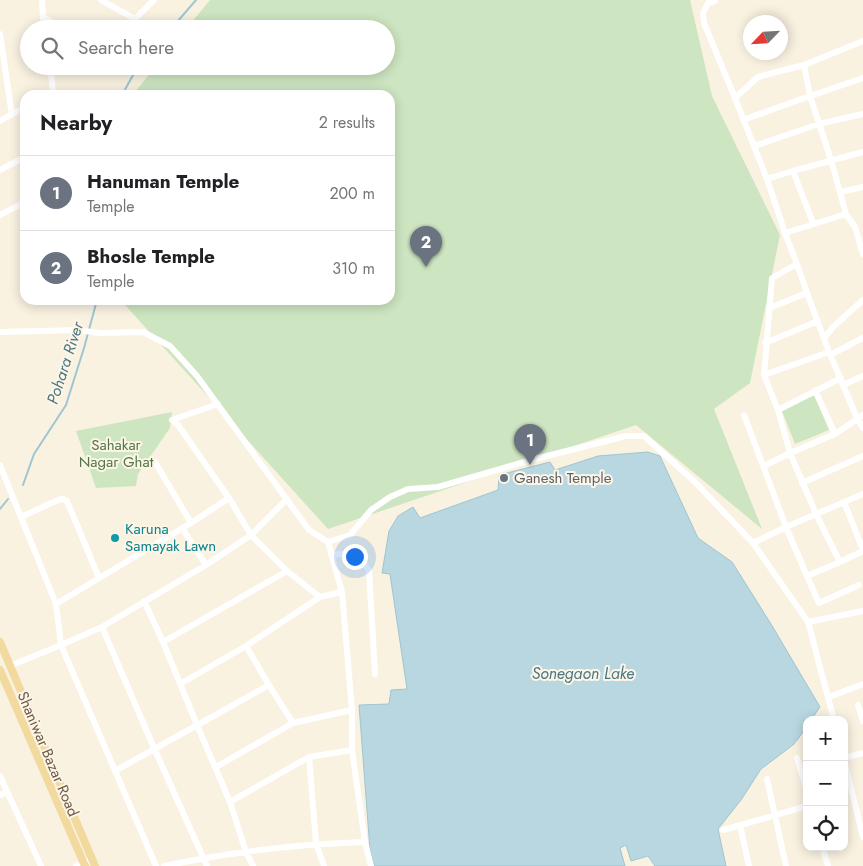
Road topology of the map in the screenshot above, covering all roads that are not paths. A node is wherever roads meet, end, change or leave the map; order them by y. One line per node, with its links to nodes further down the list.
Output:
1 (42, 0): 5 (street)
2 (101, 0): 3 (street)
3 (154, 0)
4 (716, 0): 15 (street)
5 (43, 17): 6 (street); 7 (street)
6 (44, 20)
7 (48, 20)
8 (0, 34): 18 (street)
9 (863, 41): 10 (street)
10 (804, 65): 14 (street); 15 (street)
11 (51, 75): 13 (street)
12 (863, 78): 14 (street)
13 (53, 90)
14 (810, 96): 19 (street); 21 (street)
15 (735, 98): 19 (street)
16 (20, 110): 18 (street)
17 (863, 114): 21 (street)
18 (12, 115): 20 (street)
19 (743, 120): 22 (street)
20 (0, 121)
21 (819, 124): 22 (street); 25 (street)
22 (754, 146): 28 (street)
23 (863, 152): 25 (street)
24 (20, 160): 26 (street)
25 (831, 160): 27 (street); 30 (street)
26 (0, 170)
27 (793, 171): 28 (street); 34 (street)
28 (767, 179): 37 (street)
29 (863, 187): 30 (street)
30 (841, 192): 32 (street)
31 (20, 205): 33 (street)
32 (846, 214): 34 (street); 36 (street)
33 (0, 215)
34 (813, 223): 37 (street)
35 (863, 224): 36 (street)
36 (854, 227): 38 (street)
37 (785, 234): 39 (street)
38 (863, 254)
39 (797, 264): 40 (street); 42 (street)
40 (807, 293): 42 (street); 43 (street)
41 (863, 300): 45 (street)
42 (769, 308): 47 (street)
43 (818, 321): 45 (street); 47 (street)
44 (0, 332): 53 (street)
45 (824, 338): 48 (street)
46 (863, 338): 48 (street)
47 (765, 343): 49 (street)
48 (830, 353): 49 (street); 51 (street)
49 (764, 375): 54 (street)
50 (863, 376): 51 (street)
51 (842, 381): 52 (street); 56 (street)
52 (815, 390): 54 (street); 58 (street)
53 (218, 404): 66 (street); 67 (street)
54 (778, 410): 59 (street)
55 (744, 415): 63 (street)
56 (860, 416): 57 (street); 58 (street)
57 (863, 428)
58 (835, 434): 59 (street)
59 (790, 453): 63 (street); 64 (street)
60 (863, 456): 64 (street)
61 (155, 462): 71 (street)
62 (0, 465): 70 (street)
63 (764, 466): 72 (street)
64 (802, 483): 69 (street)
65 (863, 494): 68 (street)
66 (229, 498): 71 (street); 74 (street)
67 (287, 499): 74 (street); 75 (street)
68 (844, 502): 69 (street); 77 (street)
69 (816, 514): 72 (street); 79 (street)
70 (21, 517): 83 (street); 88 (street)
71 (191, 523): 73 (street)
72 (786, 527): 76 (street); 82 (street)
73 (182, 528): 80 (street); 83 (street)
74 (252, 535): 80 (street); 81 (street)
75 (328, 542): 76 (street); 78 (street)
76 (753, 543): 90 (street)
77 (863, 550): 79 (street)
78 (332, 555): 85 (street); 98 (street)
79 (840, 562): 82 (street)
80 (206, 565): 87 (street)
81 (287, 571): 86 (street); 93 (street)
82 (807, 576): 84 (street)
83 (99, 578): 88 (street)
84 (858, 585)
85 (342, 592): 86 (street); 104 (street)
86 (320, 597): 95 (street)
87 (144, 601): 91 (street); 93 (street)
88 (56, 604): 94 (street)
89 (863, 611): 90 (street)
90 (808, 622): 102 (street)
91 (102, 627): 94 (street); 109 (street)
92 (0, 642): 96 (main road, Shaniwar Bazar Road)
93 (163, 642): 99 (street)
94 (61, 645): 96 (street); 117 (street)
95 (246, 646): 99 (street); 101 (street)
96 (10, 666): 137 (main road, Shaniwar Bazar Road)
97 (0, 670): 138 (main road)
98 (375, 674)
99 (180, 684): 108 (street)
100 (863, 684): 102 (street)
101 (269, 685): 107 (street); 108 (street)
102 (829, 697): 105 (street)
103 (858, 705): 106 (street)
104 (352, 710): 107 (street); 110 (street)
105 (833, 716)
106 (863, 721)
107 (292, 722): 116 (street)
108 (197, 726): 109 (street); 116 (street)
109 (154, 748): 117 (street); 136 (street)
110 (352, 750): 112 (street); 132 (street)
111 (863, 753): 114 (street)
112 (309, 757): 125 (street); 133 (street)
113 (798, 758): 119 (street)
114 (848, 758)
115 (844, 761): 122 (street)
116 (216, 767): 125 (street)
117 (115, 771): 140 (street)
118 (0, 776): 121 (street)
119 (803, 776)
120 (767, 779): 127 (street)
121 (7, 792): 124 (street); 139 (street)
122 (852, 793): 123 (street); 129 (street)
123 (848, 794)
124 (0, 795)
125 (230, 802): 135 (street)
126 (803, 807): 127 (street)
127 (774, 816): 128 (street); 147 (street)
128 (740, 825): 130 (street); 146 (street)
129 (862, 827): 131 (street)
130 (723, 830)
131 (863, 837)
132 (365, 842): 133 (street); 145 (street)
133 (316, 844): 135 (street); 144 (street)
134 (823, 851): 148 (street)
135 (246, 852): 136 (street); 143 (street)
136 (203, 858): 141 (street); 142 (street)
137 (94, 863): 138 (street)
138 (82, 865)
139 (41, 866)
140 (156, 866)
141 (164, 866)
142 (207, 866)
143 (253, 866)
144 (324, 866)
145 (371, 866)
146 (749, 866)
147 (786, 866)
148 (828, 866)

